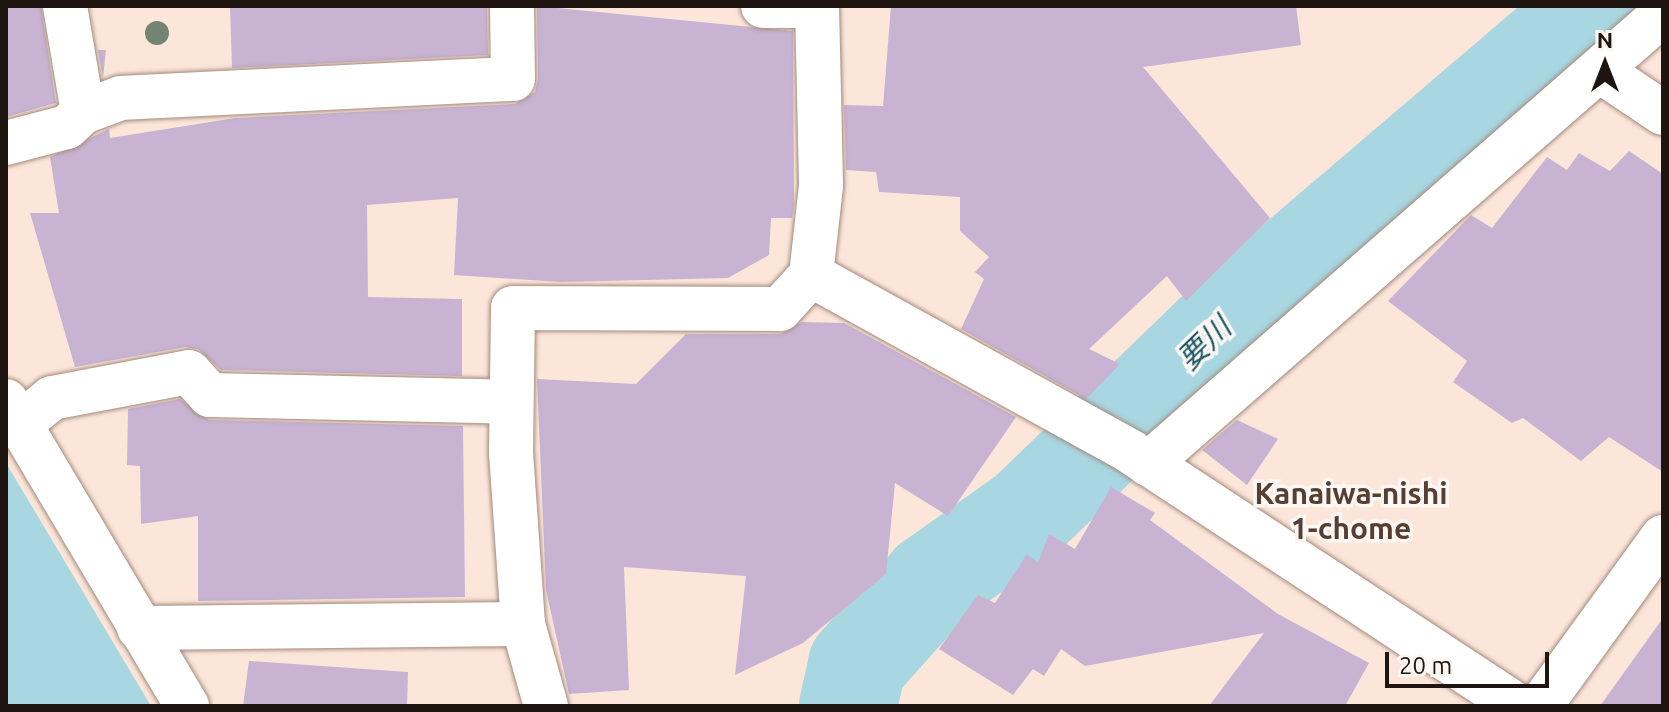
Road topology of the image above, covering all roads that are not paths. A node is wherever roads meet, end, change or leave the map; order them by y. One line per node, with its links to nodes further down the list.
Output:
1 (65, 6): 7 (street)
2 (512, 6): 7 (street)
3 (763, 6): 4 (street)
4 (817, 6): 10 (street)
5 (1663, 14): 6 (street)
6 (1599, 70): 8 (street); 13 (street)
7 (83, 112): 9 (street)
8 (1663, 113)
9 (6, 143)
10 (811, 275): 11 (street); 13 (street)
11 (511, 402): 12 (street); 15 (street)
12 (13, 413): 16 (street)
13 (1140, 458): 19 (street)
14 (1663, 537): 20 (street)
15 (523, 624): 16 (street); 18 (street)
16 (139, 628): 17 (street)
17 (187, 706)
18 (546, 706)
19 (1517, 706)
20 (1540, 706)

